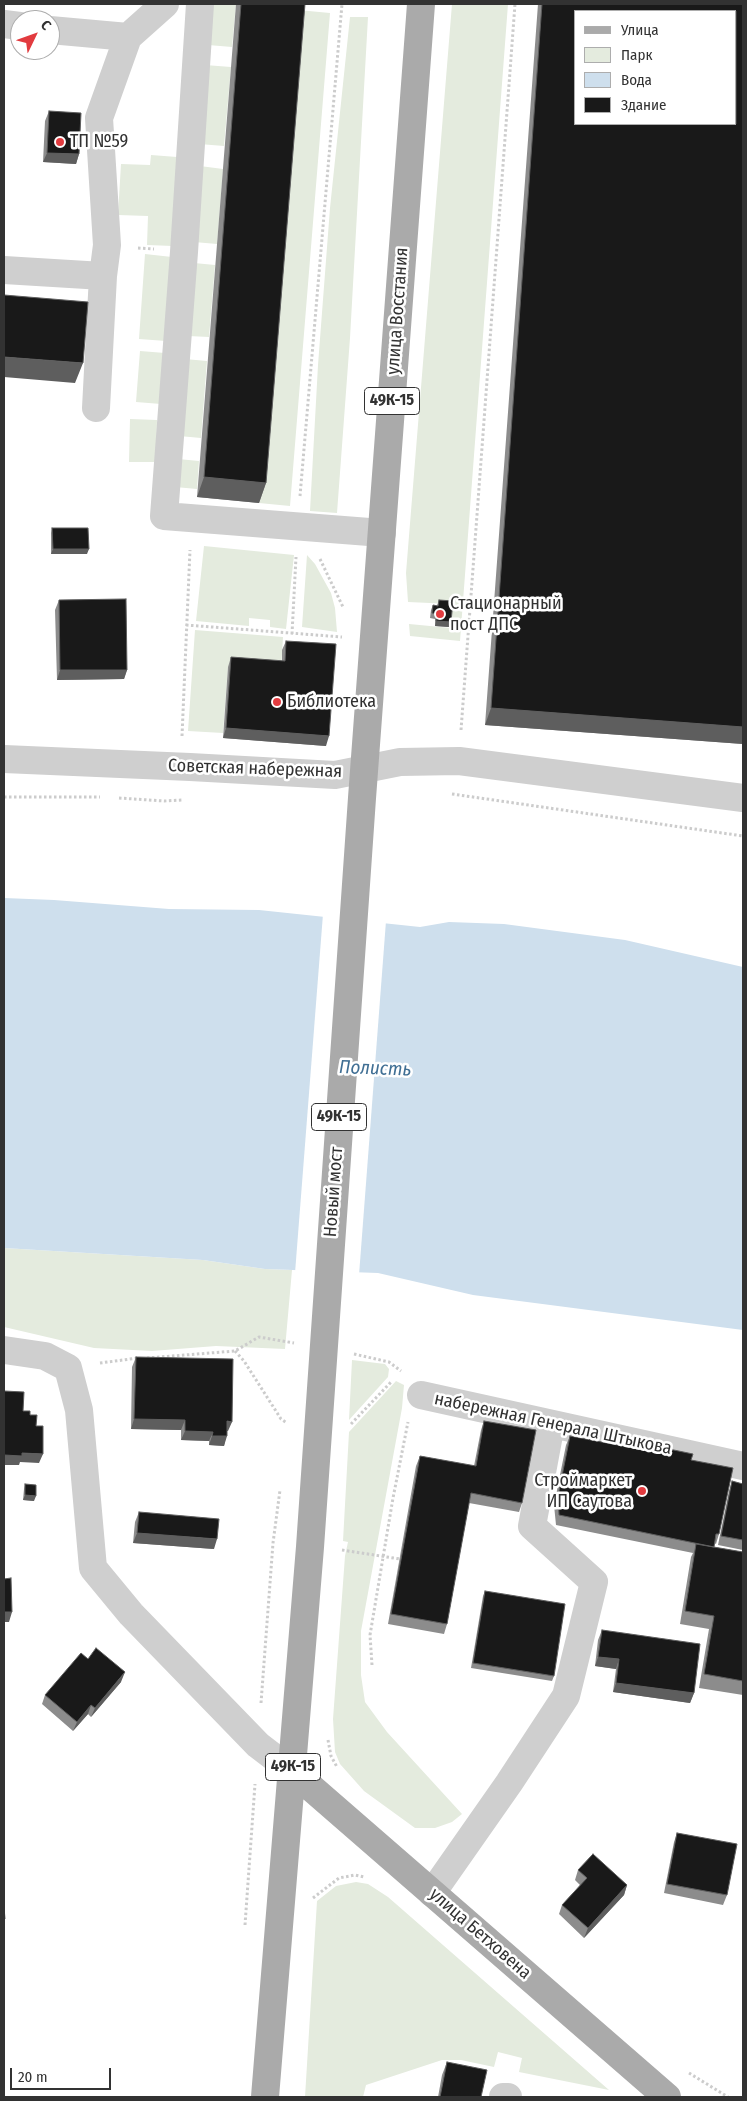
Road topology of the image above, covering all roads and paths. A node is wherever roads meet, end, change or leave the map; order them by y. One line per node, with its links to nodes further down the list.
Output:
1 (165, 4): 7 (street)
2 (200, 4): 9 (street)
3 (342, 4): 14 (path)
4 (421, 4): 15 (main road, улица Восстания / 49К-15)
5 (515, 4): 24 (path)
6 (60, 31): 7 (street)
7 (128, 37): 8 (street)
8 (107, 245): 9 (path); 11 (street)
9 (184, 252): 13 (street)
10 (4, 270): 11 (street)
11 (103, 276): 12 (street)
12 (96, 408)
13 (191, 519): 14 (street); 17 (path)
14 (297, 526): 15 (street); 16 (path); 19 (path)
15 (382, 533): 25 (main road, улица Восстания / 49К-15)
16 (345, 611)
17 (186, 625): 19 (path); 22 (path)
18 (343, 628): 20 (path)
19 (292, 634): 20 (path)
20 (342, 637): 21 (path)
21 (341, 647)
22 (182, 739)
23 (4, 759): 25 (street, Советская набережная)
24 (459, 761): 25 (street, Советская набережная); 27 (path); 29 (street, Советская набережная)
25 (364, 771): 28 (main road, улица Восстания / 49К-15)
26 (445, 793): 27 (path)
27 (455, 795): 30 (path)
28 (362, 798): 46 (main road, Новый мост / 49К-15)
29 (743, 798)
30 (743, 836)
31 (298, 1344): 33 (path)
32 (4, 1350): 35 (street)
33 (235, 1351): 35 (path); 38 (path)
34 (346, 1353): 37 (path)
35 (68, 1368): 46 (street)
36 (391, 1381): 40 (path)
37 (421, 1395): 39 (street, набережная Генерала Штыкова); 44 (path)
38 (288, 1424)
39 (551, 1424): 41 (street, набережная Генерала Штыкова); 49 (street)
40 (349, 1426)
41 (743, 1466)
42 (346, 1550): 43 (path)
43 (400, 1559)
44 (372, 1665)
45 (328, 1731): 47 (path)
46 (292, 1771): 49 (main road, улица Бетховена); 52 (main road, 49К-15)
47 (340, 1772)
48 (368, 1878): 50 (path)
49 (432, 1893): 51 (main road, улица Бетховена)
50 (311, 1908)
51 (653, 2093)
52 (265, 2097)
53 (503, 2097): 54 (street)
54 (508, 2097)

